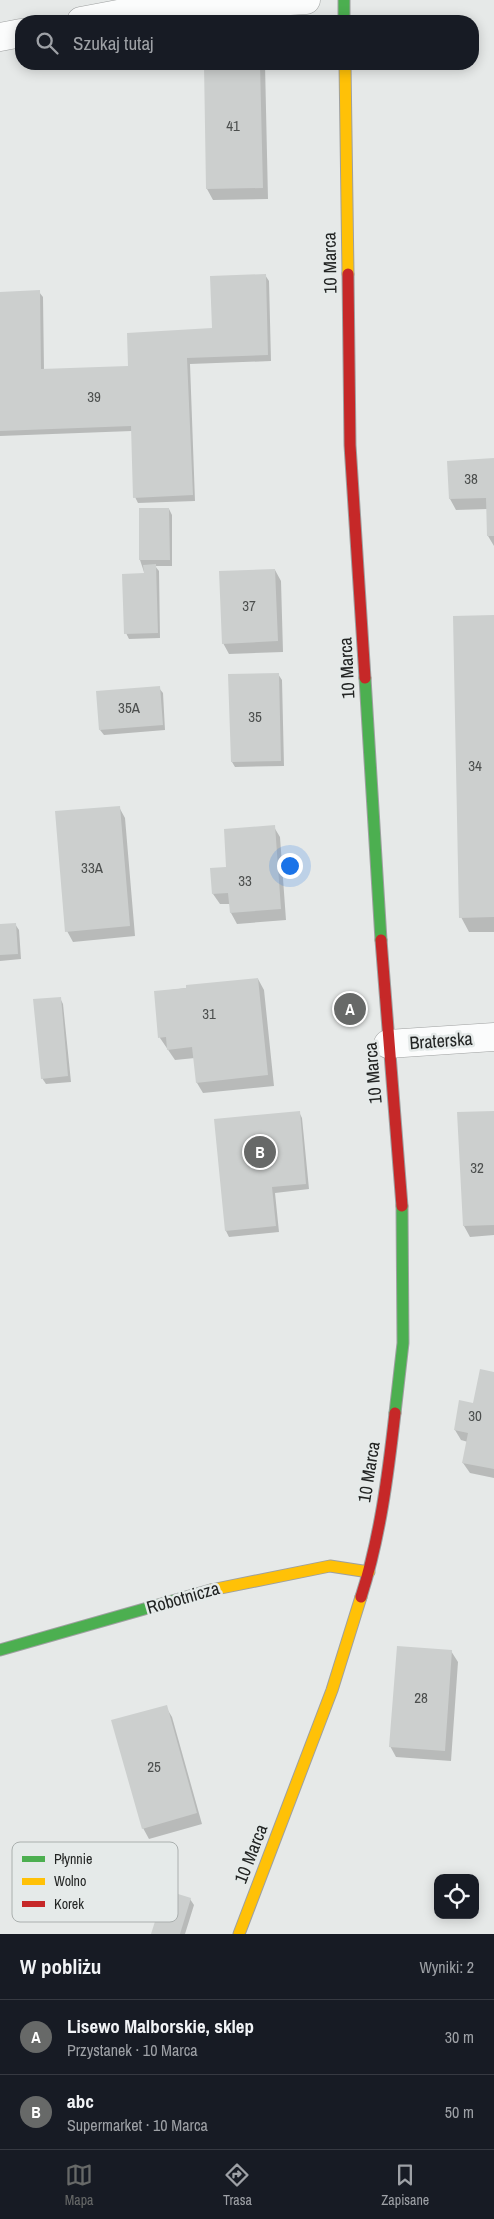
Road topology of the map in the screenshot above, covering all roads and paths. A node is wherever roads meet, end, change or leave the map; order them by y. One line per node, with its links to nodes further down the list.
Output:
1 (306, 0): 3 (street)
2 (344, 0): 4 (street)
3 (113, 15)
4 (344, 15)
5 (15, 34): 6 (street)
6 (0, 37)
7 (345, 70): 9 (street, 10 Marca)
8 (494, 1037): 9 (street, Braterska)
9 (388, 1044): 10 (street, 10 Marca)
10 (368, 1572): 11 (street, Robotnicza); 12 (street, 10 Marca)
11 (0, 1650)
12 (240, 1934)

